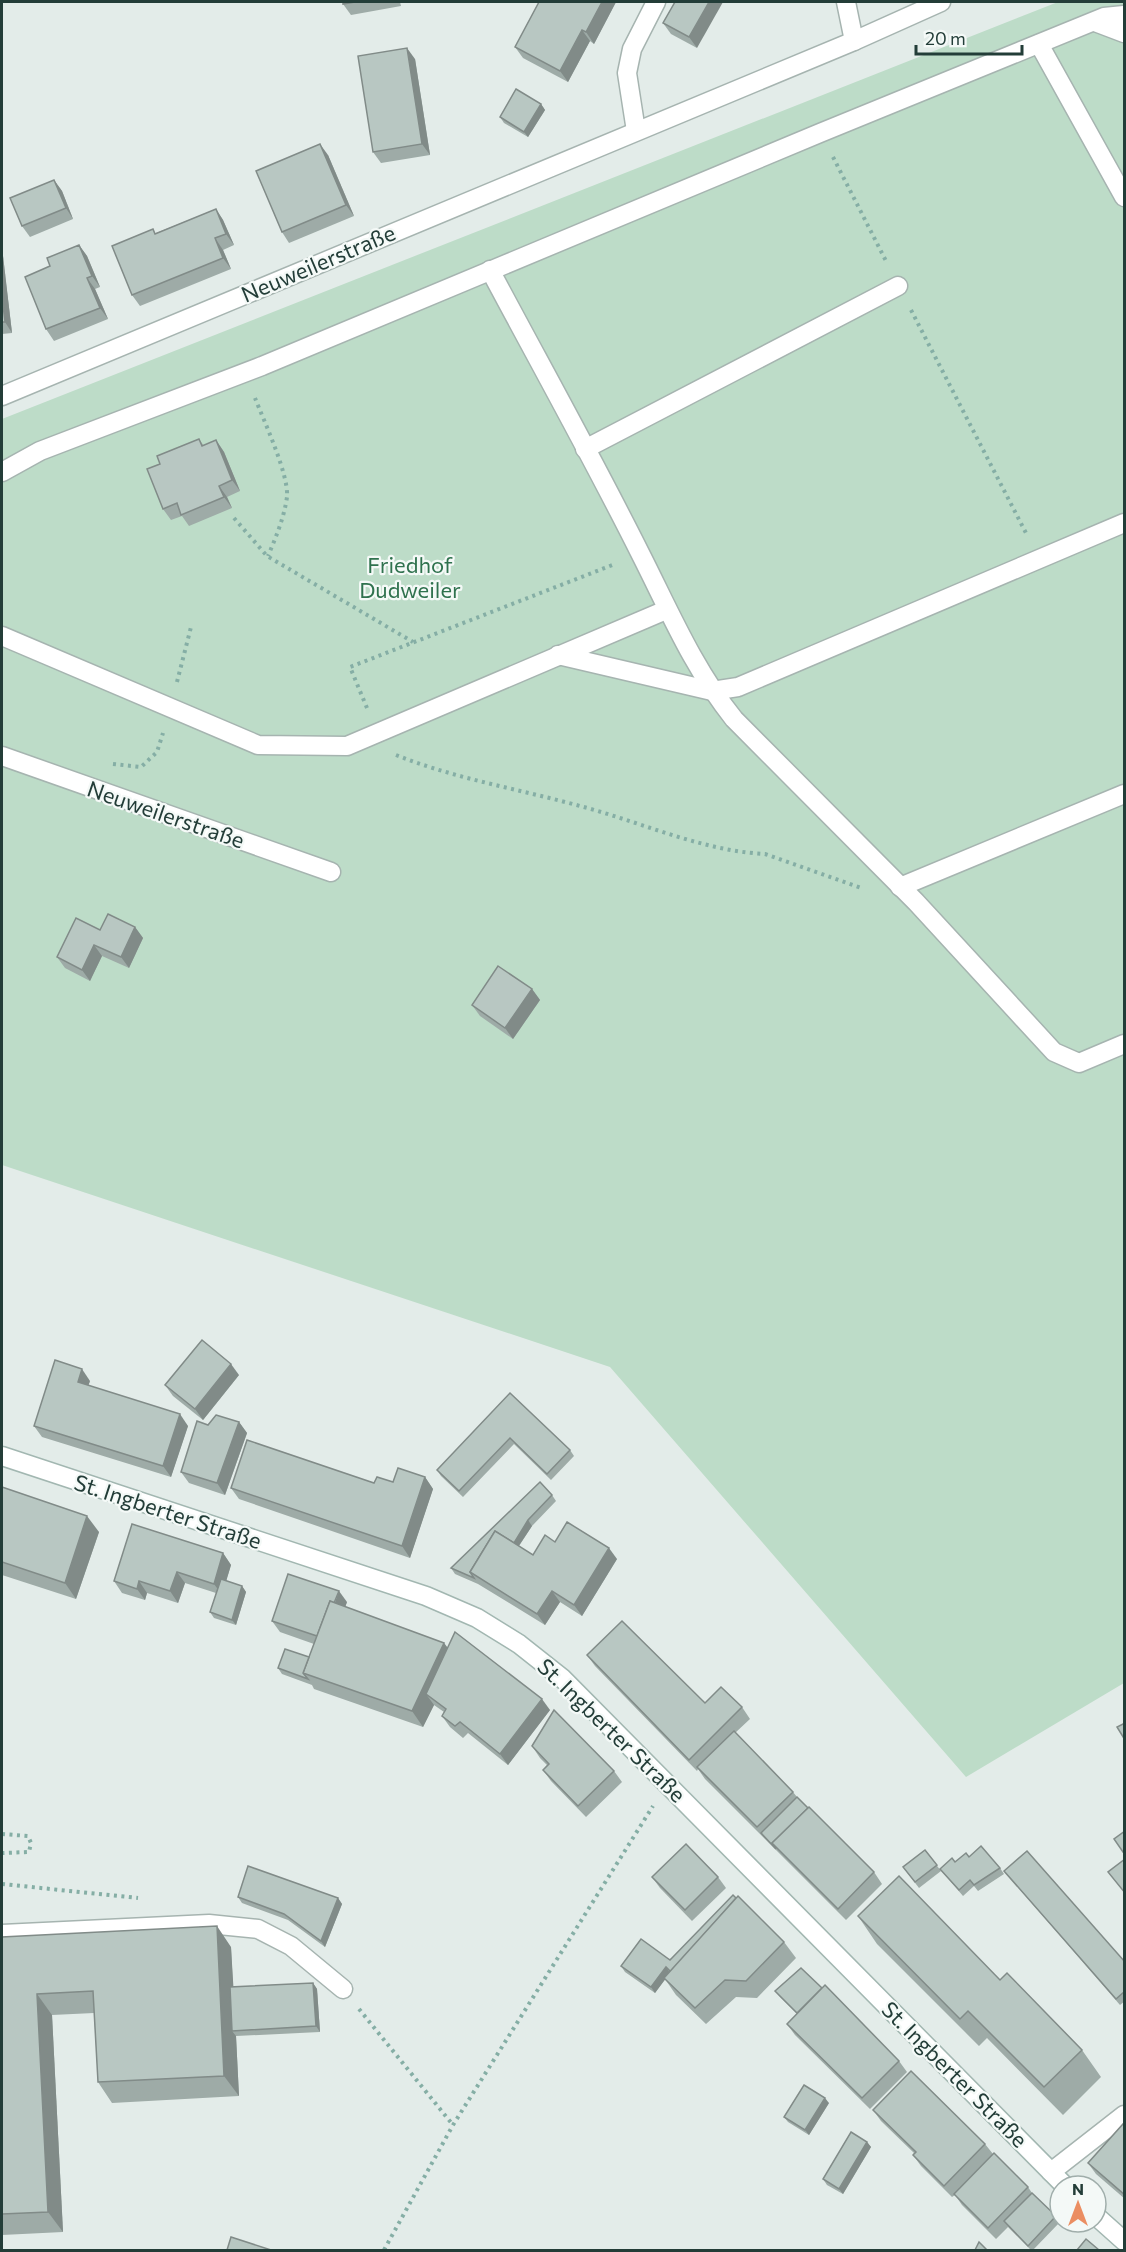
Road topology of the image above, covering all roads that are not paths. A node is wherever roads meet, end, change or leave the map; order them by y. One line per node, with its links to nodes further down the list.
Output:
1 (657, 2): 9 (street)
2 (846, 2): 7 (street)
3 (941, 2): 7 (street, Neuweilerstraße)
4 (1125, 15): 5 (street)
5 (1095, 22): 6 (street); 8 (street)
6 (1125, 33)
7 (854, 41): 9 (street, Neuweilerstraße)
8 (1040, 44): 10 (street); 11 (street)
9 (636, 131): 13 (street, Neuweilerstraße)
10 (1125, 197)
11 (490, 270): 14 (street); 15 (street)
12 (898, 286): 14 (street)
13 (2, 396)
14 (585, 449): 17 (street)
15 (2, 472)
16 (1125, 523): 20 (street)
17 (666, 610): 19 (street); 20 (street)
18 (2, 636): 19 (street)
19 (558, 655): 20 (street)
20 (711, 691): 24 (street)
21 (2, 756): 23 (street, Neuweilerstraße)
22 (1125, 794): 24 (street)
23 (332, 872)
24 (900, 887): 25 (street)
25 (1125, 1044)
26 (2, 1456): 30 (street, St. Ingberter Straße)
27 (2, 1934): 28 (street)
28 (343, 1989)
29 (1125, 2115): 30 (street)
30 (1051, 2172)
31 (1108, 2226): 32 (street)
32 (1125, 2241)

